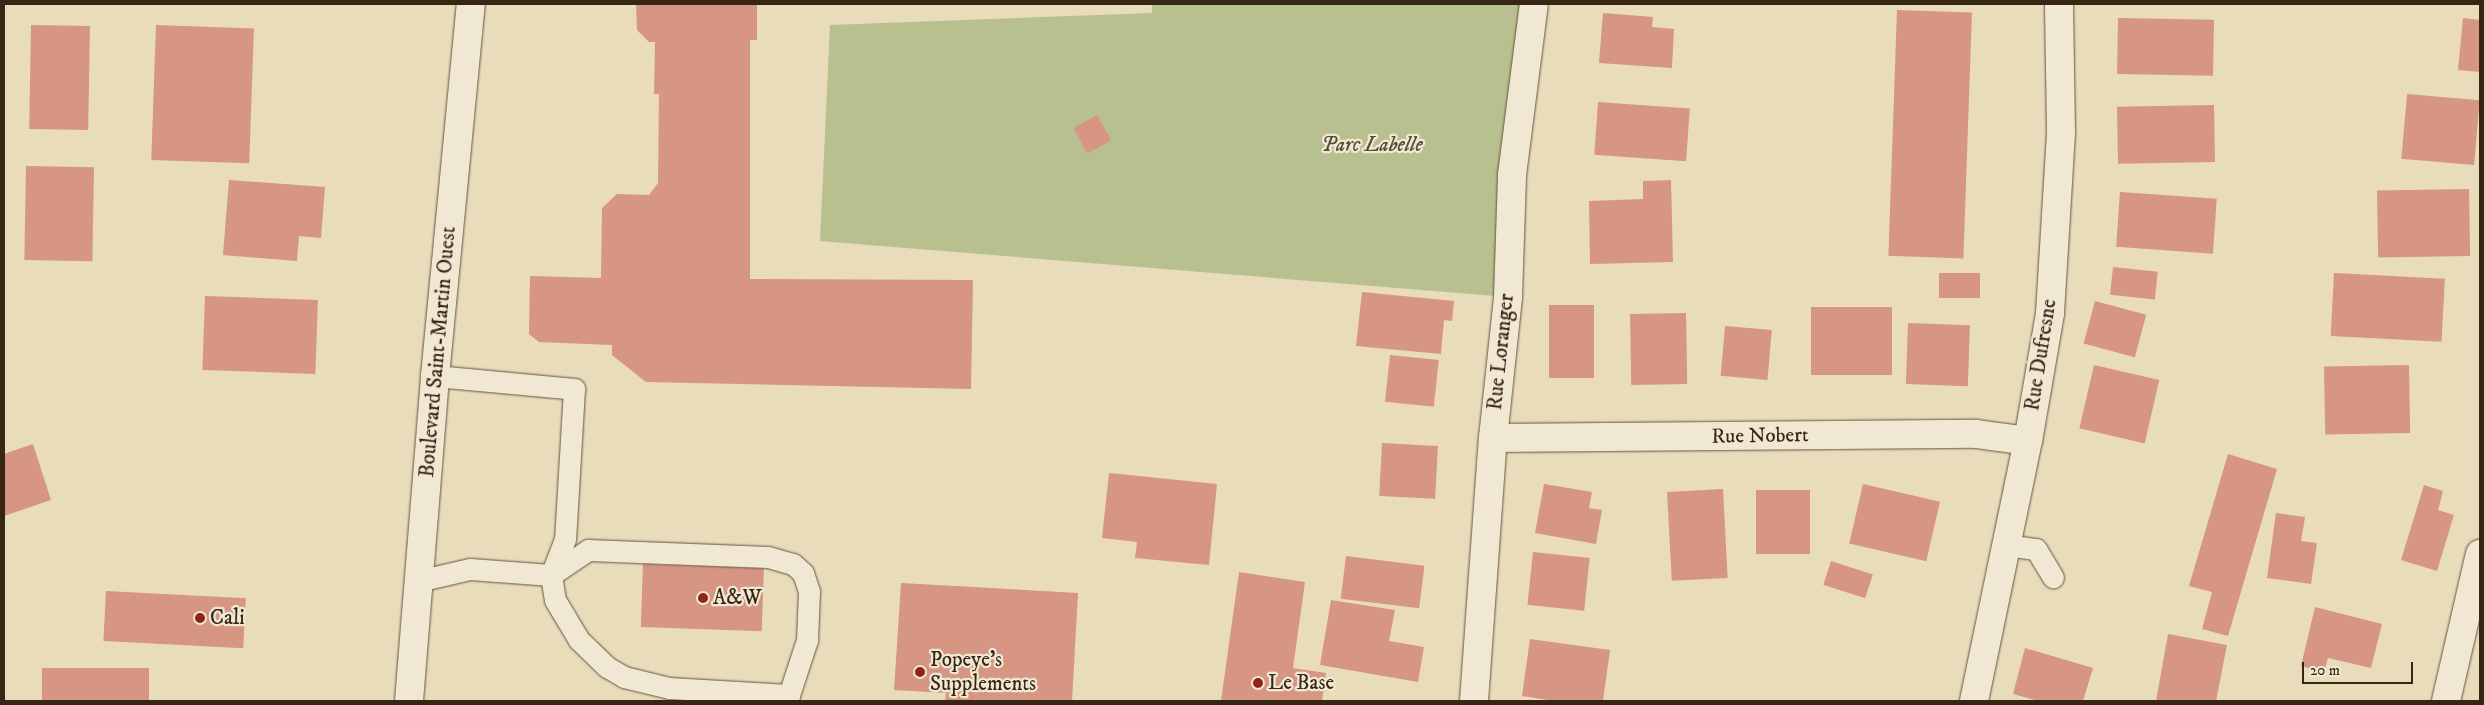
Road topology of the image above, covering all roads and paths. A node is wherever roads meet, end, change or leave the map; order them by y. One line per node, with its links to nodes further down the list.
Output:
1 (471, 4): 4 (street, Boulevard Saint-Martin Ouest)
2 (1534, 4): 5 (street, Rue Loranger)
3 (2059, 4): 6 (street, Rue Dufresne)
4 (435, 376): 9 (lane); 11 (street, Boulevard Saint-Martin Ouest)
5 (1493, 438): 6 (street, Rue Nobert); 15 (street, Rue Loranger)
6 (2028, 441): 7 (street, Rue Dufresne)
7 (2006, 545): 10 (lane); 16 (street, Rue Dufresne)
8 (2480, 554): 12 (street)
9 (550, 575): 11 (lane); 13 (lane); 13 (lane)
10 (2053, 577)
11 (418, 581): 14 (street, Boulevard Saint-Martin Ouest)
12 (2474, 611): 17 (street)
13 (788, 698)
14 (409, 701)
15 (1474, 701)
16 (1974, 701)
17 (2446, 701)

